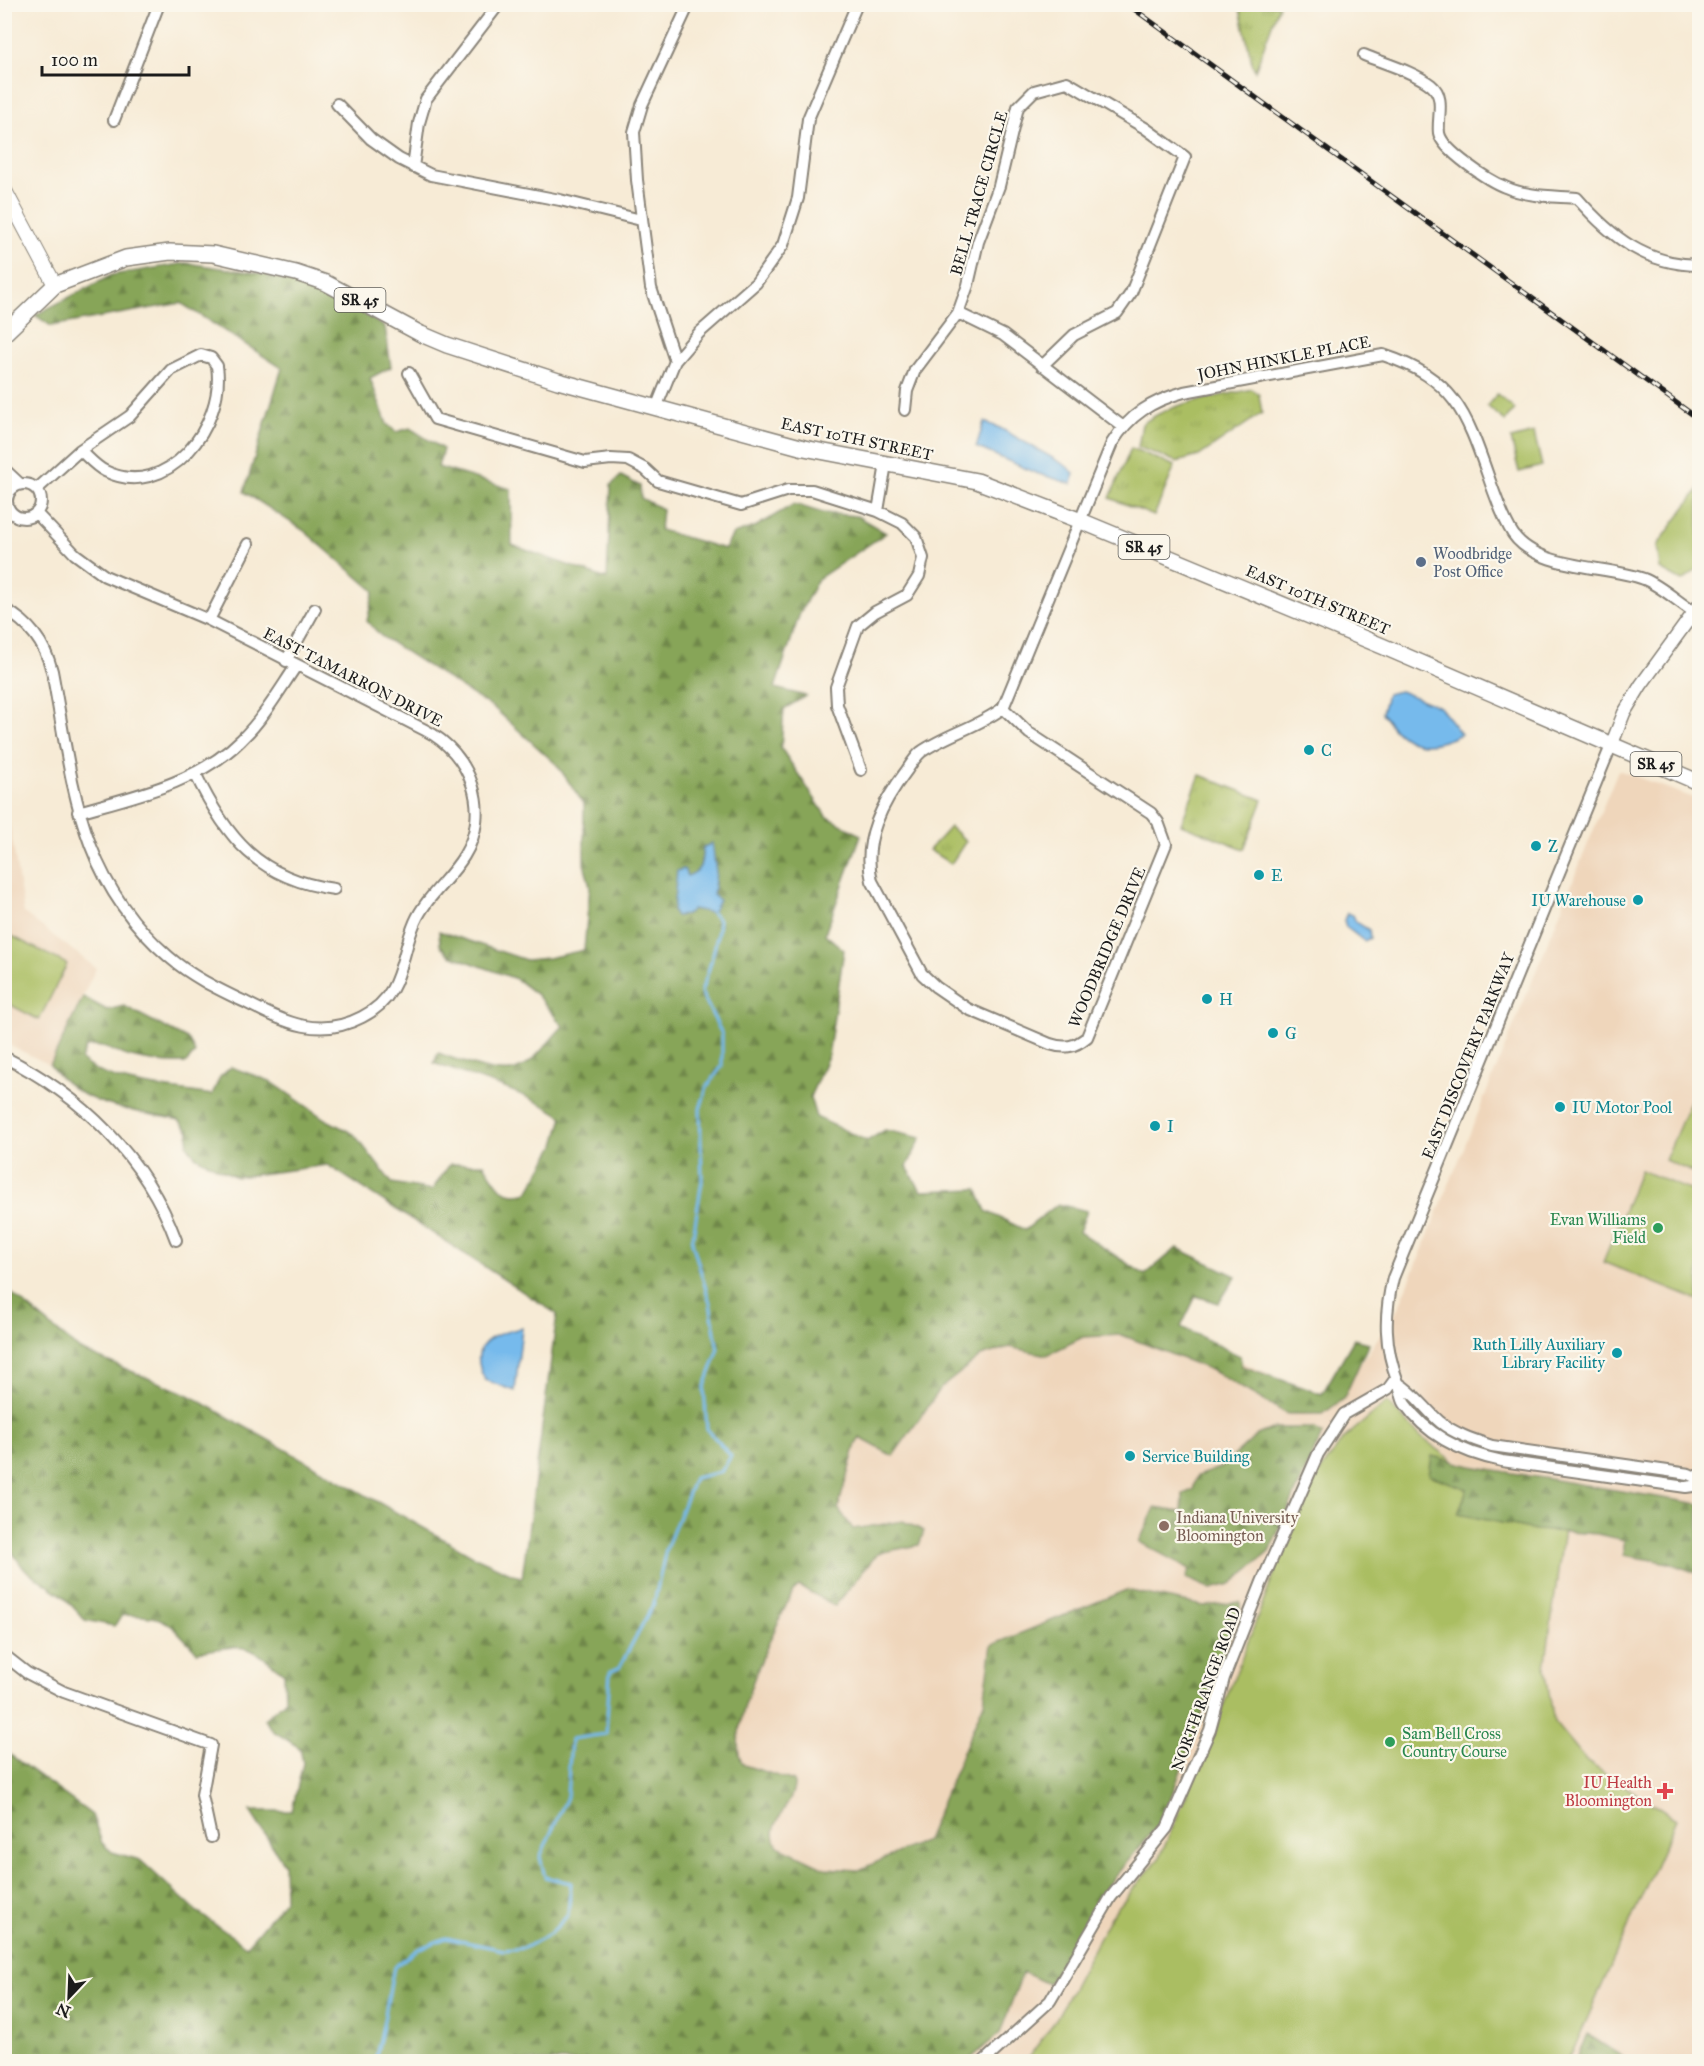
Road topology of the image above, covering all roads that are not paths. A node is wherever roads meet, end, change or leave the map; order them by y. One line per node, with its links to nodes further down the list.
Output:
1 (159, 4): 7 (street)
2 (499, 4): 8 (street)
3 (689, 4): 10 (street)
4 (857, 4): 15 (street)
5 (1364, 55): 11 (street)
6 (337, 104): 8 (street)
7 (114, 120)
8 (413, 167): 10 (street)
9 (4, 189): 12 (main road)
10 (641, 220): 15 (street)
11 (1700, 265)
12 (55, 285): 14 (main road, EAST 10TH STREET / SR 45); 18 (main road, EAST 10TH STREET / SR 45)
13 (958, 313): 16 (street); 16 (street, BELL TRACE CIRCLE); 19 (street)
14 (4, 334)
15 (675, 360): 18 (street)
16 (1042, 366): 20 (street)
17 (408, 373): 27 (street)
18 (656, 408): 22 (main road, EAST 10TH STREET / SR 45)
19 (905, 410)
20 (1122, 426): 30 (street, JOHN HINKLE PLACE); 32 (street, JOHN HINKLE PLACE)
21 (80, 450): 21 (street); 25 (street)
22 (886, 464): 27 (street); 30 (main road, EAST 10TH STREET / SR 45)
23 (4, 469): 24 (street)
24 (20, 484): 25 (street); 26 (street)
25 (37, 489): 28 (street)
26 (7, 492): 29 (street)
27 (878, 511): 39 (street)
28 (36, 513): 29 (street); 35 (street, EAST TAMARRON DRIVE)
29 (8, 517)
30 (1081, 521): 37 (street); 38 (main road, EAST 10TH STREET / SR 45)
31 (248, 544): 35 (street)
32 (1697, 608): 38 (street)
33 (4, 609): 42 (street, EAST TAMARRON DRIVE)
34 (315, 609): 36 (street)
35 (209, 620): 36 (street, EAST TAMARRON DRIVE)
36 (291, 664): 40 (street); 42 (street, EAST TAMARRON DRIVE)
37 (1003, 708): 37 (street, WOODBRIDGE DRIVE)
38 (1611, 746): 41 (main road, EAST 10TH STREET / SR 45); 46 (street, EAST DISCOVERY PARKWAY)
39 (861, 770)
40 (195, 774): 42 (street); 43 (street)
41 (1700, 783)
42 (78, 812)
43 (334, 889)
44 (4, 1057): 45 (street)
45 (176, 1240)
46 (1397, 1380): 47 (street); 48 (street, EAST DISCOVERY PARKWAY); 51 (street, NORTH RANGE ROAD)
47 (1700, 1479)
48 (1700, 1485)
49 (4, 1655): 50 (street)
50 (211, 1837)
51 (983, 2061)

